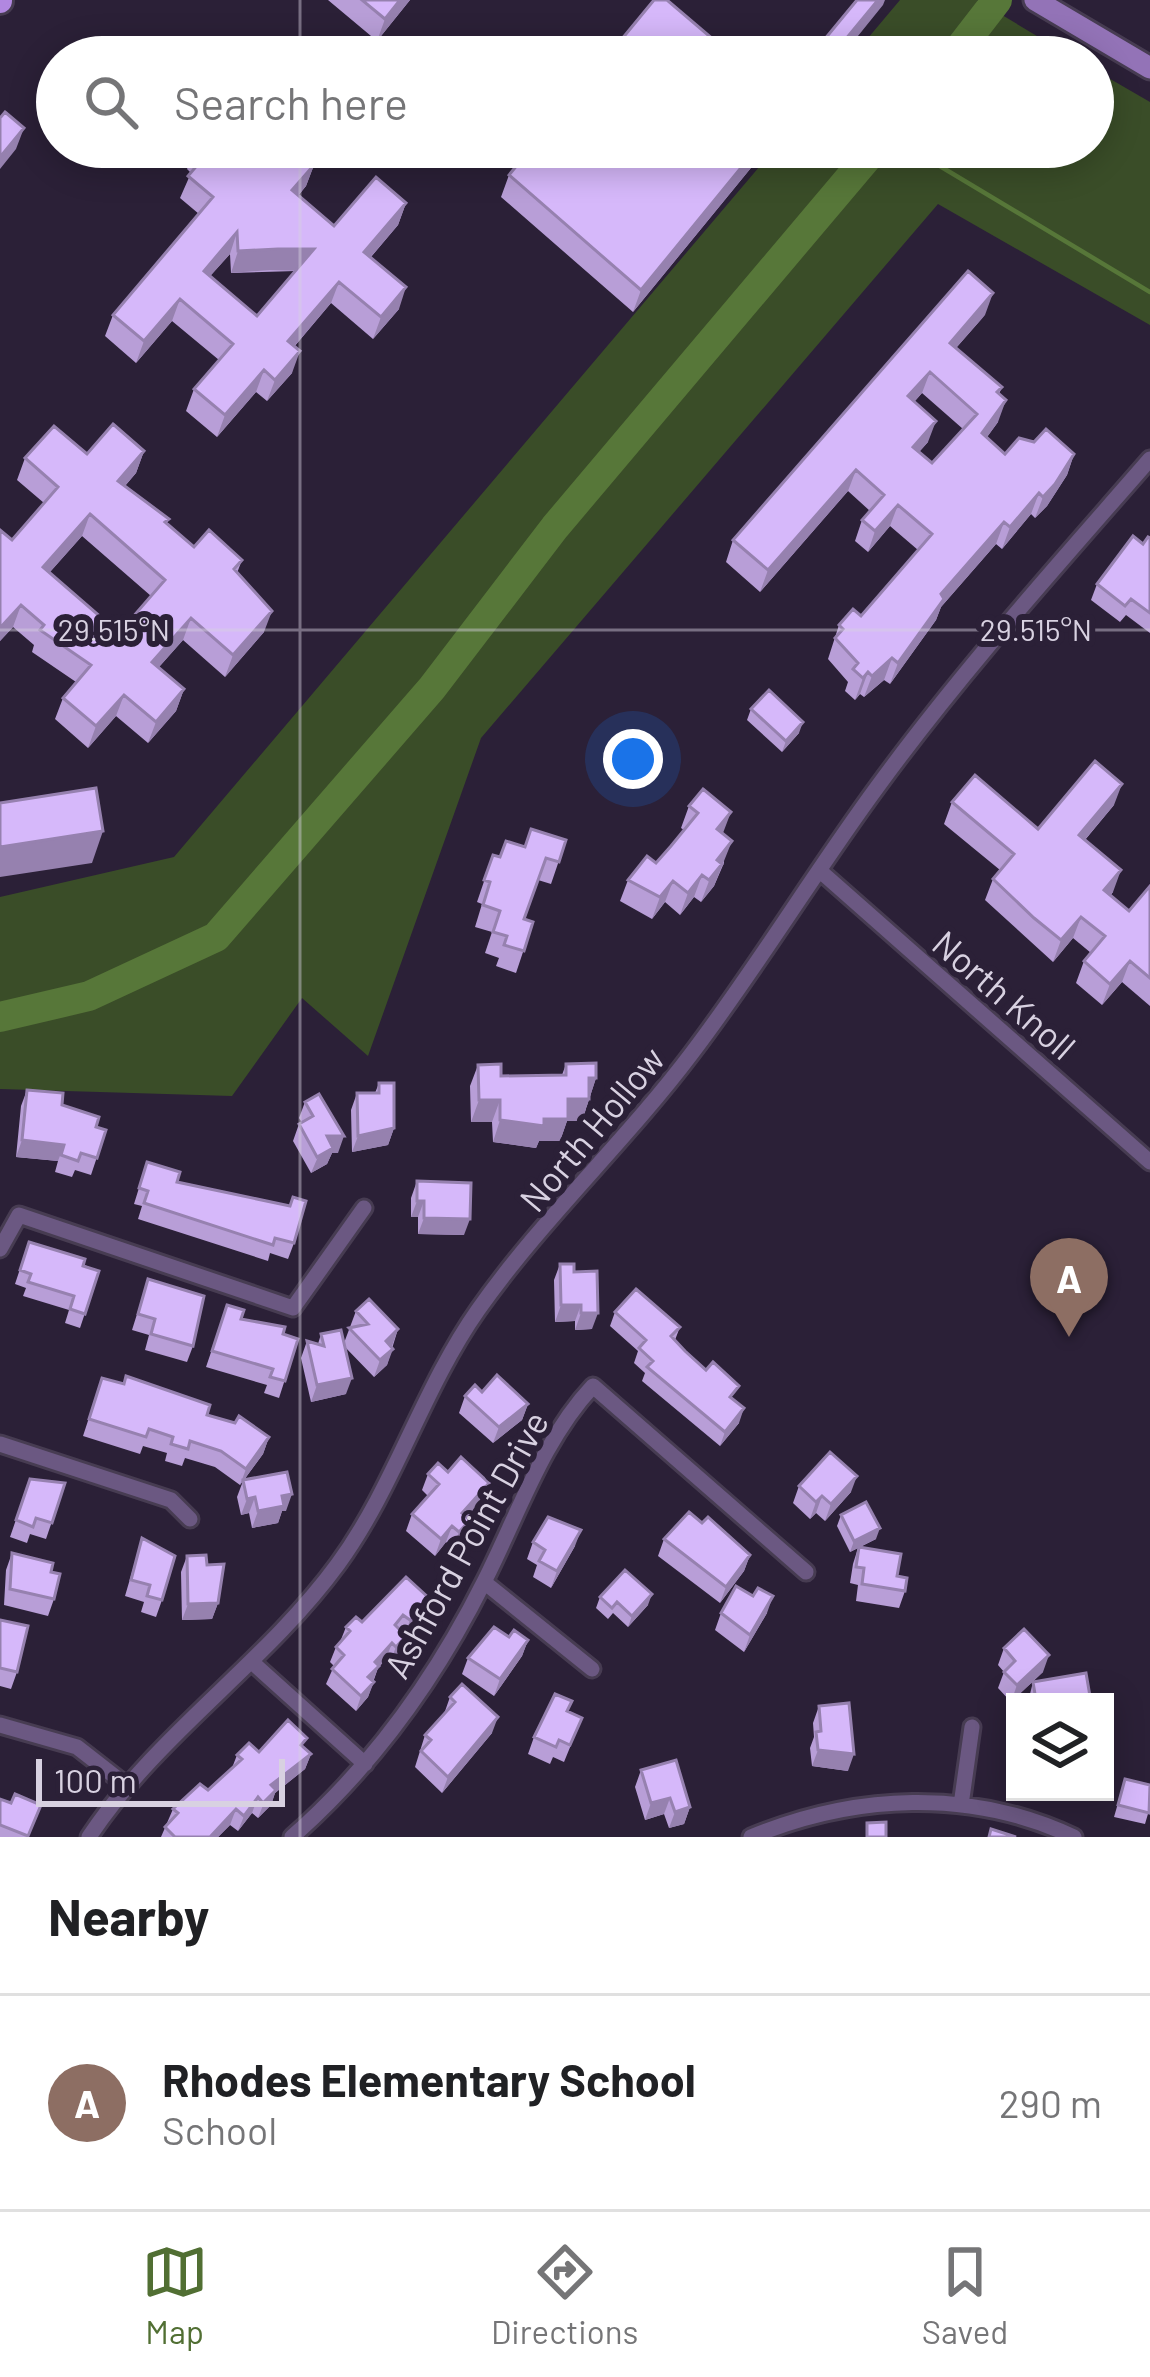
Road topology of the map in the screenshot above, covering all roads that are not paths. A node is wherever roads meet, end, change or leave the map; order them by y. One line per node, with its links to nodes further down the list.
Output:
1 (1035, 0): 2 (main road)
2 (1095, 36)
3 (1114, 47): 4 (main road)
4 (1150, 68)
5 (1150, 459): 6 (street, North Hollow)
6 (819, 870): 7 (street, North Knoll); 14 (street, North Hollow)
7 (1150, 1162)
8 (364, 1208): 9 (street)
9 (0, 1249)
10 (0, 1444): 11 (street)
11 (190, 1519)
12 (806, 1572): 13 (street, Ashford Point Drive)
13 (484, 1582): 15 (street); 18 (street, Ashford Point Drive)
14 (253, 1663): 18 (street); 19 (street, North Hollow)
15 (592, 1669)
16 (0, 1725): 19 (street)
17 (972, 1727): 20 (street)
18 (365, 1764): 22 (street, Ashford Point Drive)
19 (127, 1786): 21 (street, North Hollow)
20 (961, 1805): 23 (street); 24 (street)
21 (88, 1837)
22 (292, 1837)
23 (751, 1837)
24 (1074, 1837)

